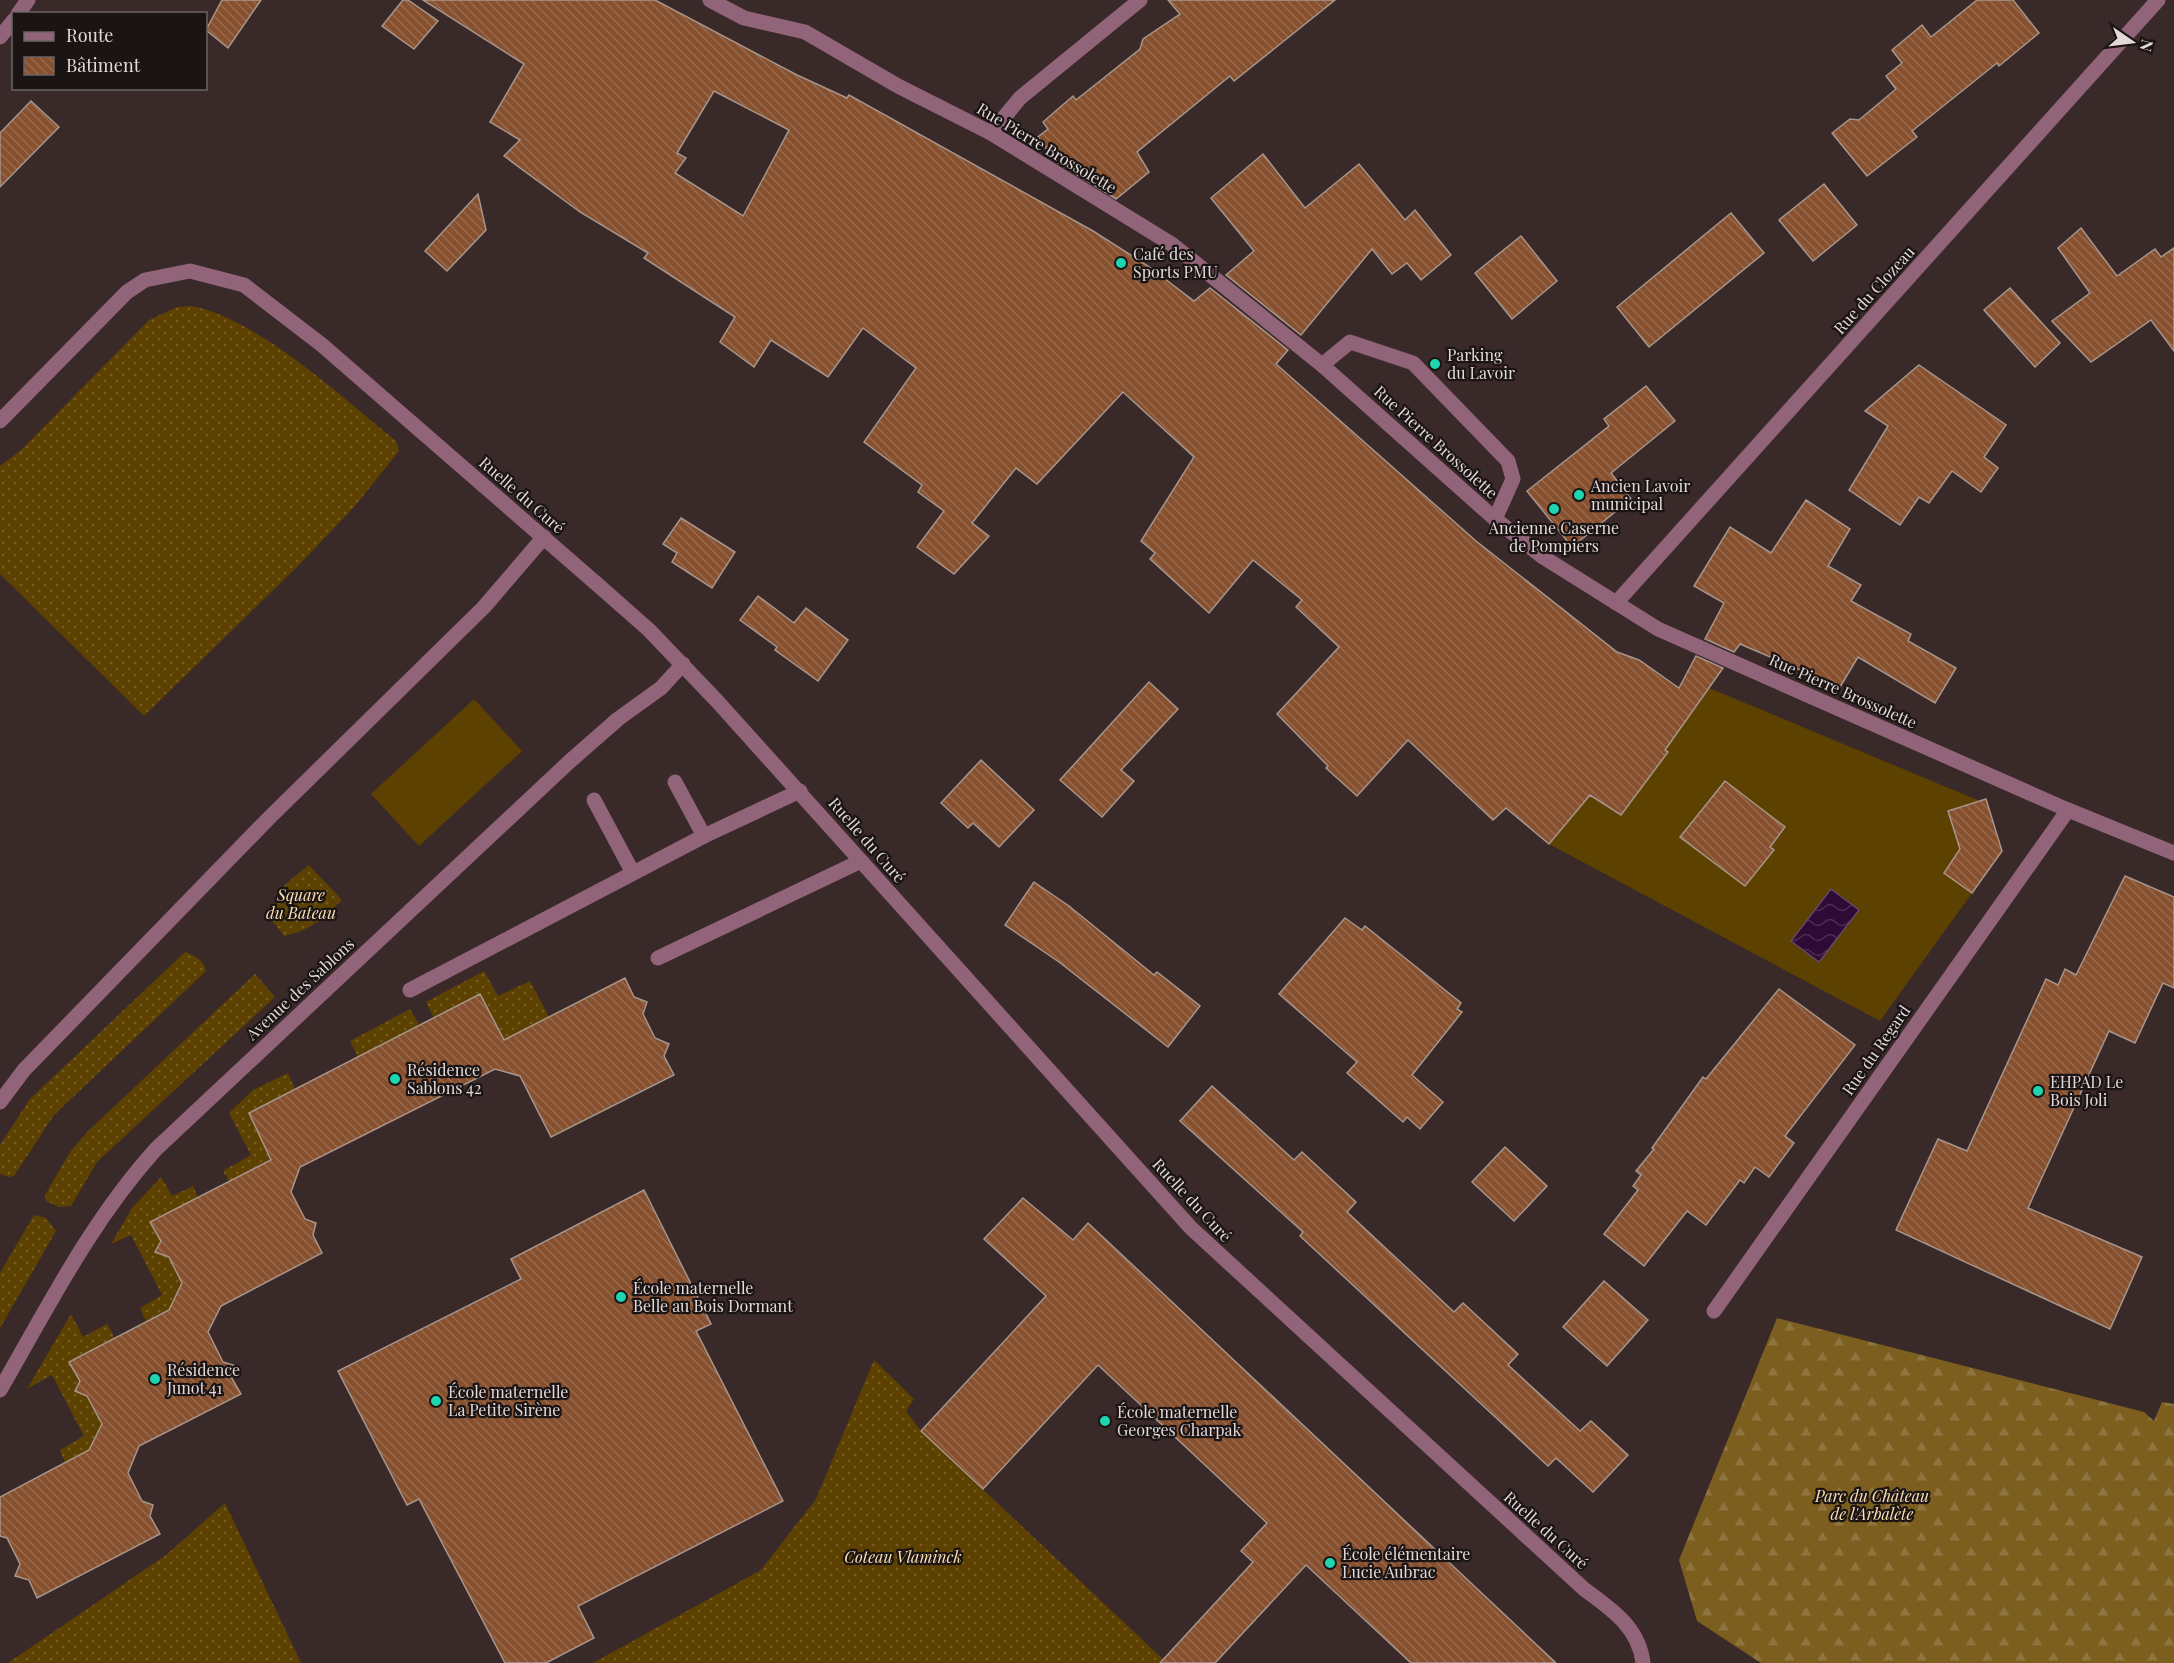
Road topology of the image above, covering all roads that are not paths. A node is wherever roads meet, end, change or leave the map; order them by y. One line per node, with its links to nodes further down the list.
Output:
1 (710, 0): 6 (street, Rue Pierre Brossolette)
2 (1140, 0): 6 (street)
3 (2158, 0): 11 (street, Rue du Clozeau)
4 (12, 22): 5 (street)
5 (0, 37)
6 (992, 133): 7 (street, Rue Pierre Brossolette)
7 (1322, 365): 9 (street, Rue Pierre Brossolette); 9 (street)
8 (0, 421): 10 (street, Ruelle du Curé)
9 (1495, 519): 11 (street, Rue Pierre Brossolette)
10 (544, 537): 12 (street, Ruelle du Curé); 23 (street)
11 (1616, 603): 16 (street, Rue Pierre Brossolette)
12 (683, 664): 14 (street, Ruelle du Curé); 25 (street, Avenue des Sablons)
13 (675, 782): 17 (street)
14 (800, 791): 17 (street); 19 (street, Ruelle du Curé)
15 (594, 800): 20 (street)
16 (2068, 810): 18 (street, Rue Pierre Brossolette); 24 (street, Rue du Regard)
17 (704, 836): 20 (street)
18 (2174, 853)
19 (861, 861): 21 (street); 26 (street, Ruelle du Curé)
20 (633, 873): 22 (street)
21 (658, 958)
22 (410, 990)
23 (0, 1102)
24 (1714, 1311)
25 (0, 1390)
26 (1643, 1663)

